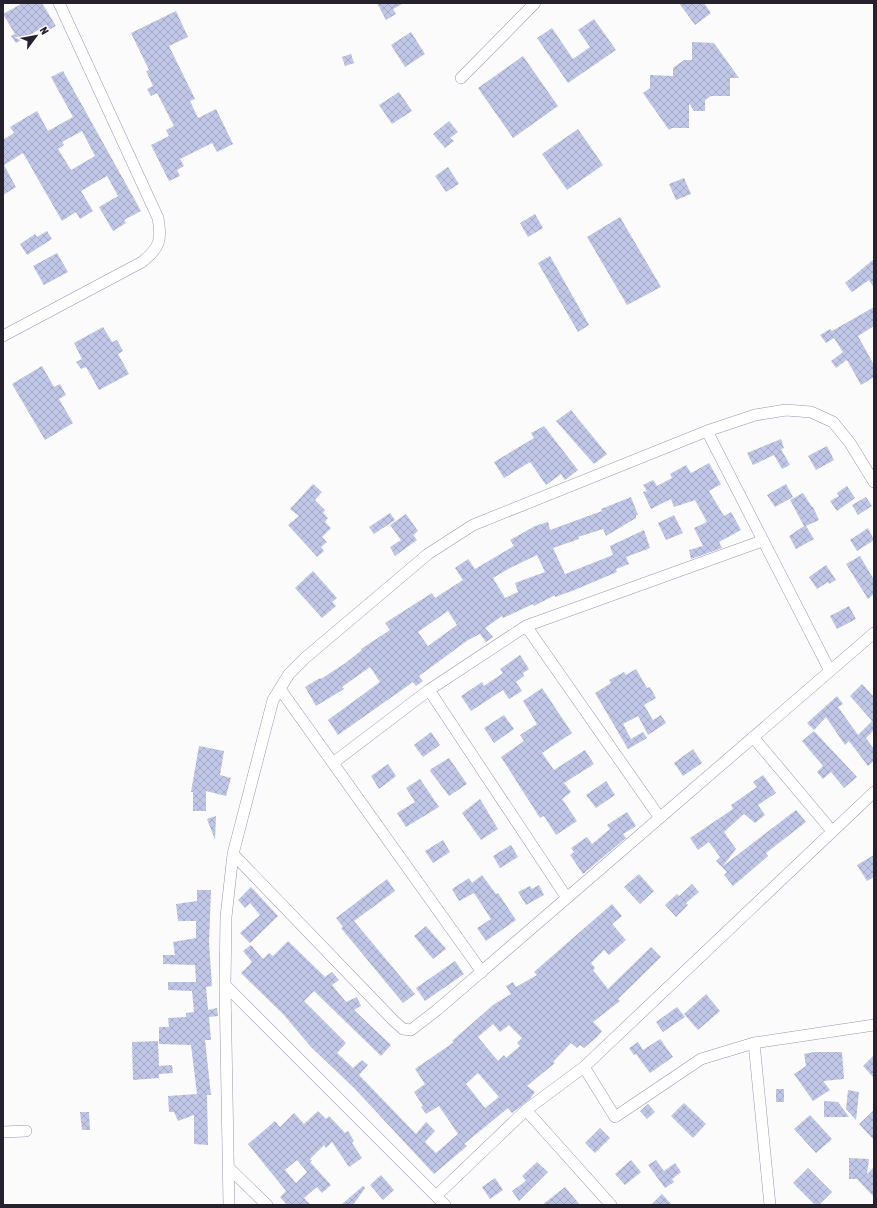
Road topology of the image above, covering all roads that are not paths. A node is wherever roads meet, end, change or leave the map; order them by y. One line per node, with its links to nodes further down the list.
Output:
1 (59, 3): 4 (street)
2 (535, 3): 3 (street)
3 (460, 78)
4 (3, 336)
5 (707, 431): 6 (street); 7 (street); 11 (street)
6 (874, 482)
7 (762, 541): 8 (street); 10 (street)
8 (526, 626): 12 (street); 16 (street)
9 (874, 633): 10 (street)
10 (830, 671): 13 (street)
11 (280, 689): 14 (street); 18 (street)
12 (429, 690): 14 (street); 19 (street)
13 (753, 737): 16 (street); 17 (street)
14 (333, 762): 20 (street)
15 (874, 792): 17 (street)
16 (660, 818): 19 (street)
17 (832, 831): 24 (street)
18 (233, 854): 20 (street); 21 (street)
19 (567, 898): 20 (street)
20 (482, 972)
21 (225, 985): 28 (street); 29 (street)
22 (874, 1025): 23 (street)
23 (754, 1043): 24 (street); 34 (street)
24 (584, 1068): 25 (street)
25 (526, 1110): 29 (street); 33 (street)
26 (26, 1130): 27 (street)
27 (3, 1132)
28 (229, 1168): 30 (street); 31 (street)
29 (436, 1196): 32 (street)
30 (229, 1205)
31 (267, 1205)
32 (445, 1205)
33 (611, 1205)
34 (770, 1205)

